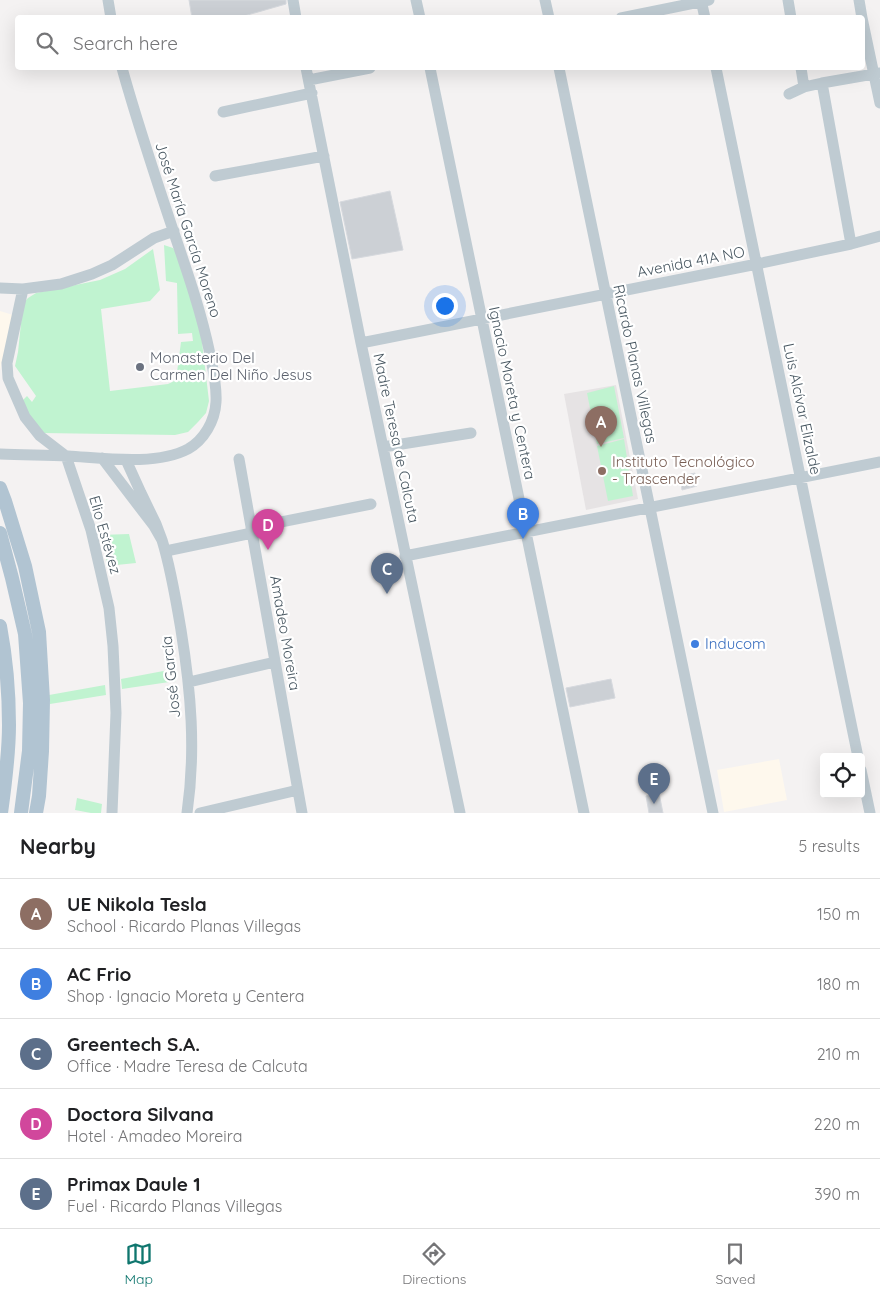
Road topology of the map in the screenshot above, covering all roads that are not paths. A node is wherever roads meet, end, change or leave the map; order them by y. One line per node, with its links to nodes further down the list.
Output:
1 (108, 0): 8 (street)
2 (292, 0): 9 (street)
3 (416, 0): 10 (street)
4 (545, 0): 11 (street)
5 (704, 0): 12 (street); 13 (street)
6 (788, 0): 14 (street)
7 (859, 0): 15 (street)
8 (110, 15)
9 (295, 15)
10 (419, 15)
11 (548, 15)
12 (635, 15)
13 (705, 15)
14 (790, 15)
15 (862, 15)
16 (865, 29): 24 (street)
17 (123, 70): 34 (street, José María García Moreno)
18 (306, 70): 25 (street, Madre Teresa de Calcuta)
19 (360, 70): 25 (street)
20 (430, 70): 41 (street, Ignacio Moreta y Centera)
21 (559, 70): 40 (street, Ricardo Planas Villegas)
22 (716, 70): 37 (street, Luis Alcívar Elizalde)
23 (800, 70): 27 (street)
24 (877, 73): 26 (street); 30 (street)
25 (309, 80): 28 (street, Madre Teresa de Calcuta)
26 (822, 83): 27 (street); 36 (street)
27 (804, 87): 29 (street)
28 (312, 93): 31 (street); 32 (street, Madre Teresa de Calcuta)
29 (789, 94)
30 (880, 104)
31 (222, 112)
32 (324, 156): 33 (street); 42 (street, Madre Teresa de Calcuta)
33 (215, 176)
34 (174, 231): 39 (street); 49 (street, José María García Moreno)
35 (880, 236): 36 (street, Avenida 41A NO)
36 (851, 244): 37 (street, Avenida 41A NO)
37 (757, 264): 40 (street, Avenida 41A NO); 51 (street, Luis Alcívar Elizalde)
38 (0, 288): 39 (street)
39 (23, 289): 46 (street)
40 (606, 294): 41 (street, Avenida 41A NO); 54 (street, Ricardo Planas Villegas)
41 (481, 319): 42 (street, Avenida 41A NO); 56 (street, Ignacio Moreta y Centera)
42 (361, 343): 44 (street, Madre Teresa de Calcuta)
43 (471, 433): 44 (street)
44 (383, 447): 59 (street, Madre Teresa de Calcuta)
45 (0, 454): 46 (street, José María García Moreno)
46 (66, 456): 47 (street, José María García Moreno); 72 (street, Elio Estévez)
47 (102, 458): 49 (street, José María García Moreno); 58 (street, José García)
48 (239, 459): 55 (street, Amadeo Moreira)
49 (126, 460): 58 (street, José García)
50 (880, 462): 51 (street)
51 (801, 477): 54 (street); 65 (street, Luis Alcívar Elizalde)
52 (0, 488): 71 (main road)
53 (370, 504): 55 (street)
54 (649, 507): 56 (street); 78 (street, Ricardo Planas Villegas)
55 (252, 530): 58 (street); 62 (street, Amadeo Moreira)
56 (525, 532): 59 (street); 77 (street, Ignacio Moreta y Centera)
57 (0, 534): 70 (main road)
58 (164, 546): 63 (street, José García)
59 (405, 556): 76 (street, Madre Teresa de Calcuta)
60 (0, 626): 61 (main road)
61 (2, 659): 64 (main road)
62 (275, 662): 63 (street); 67 (street, Amadeo Moreira)
63 (189, 682): 73 (street, José García)
64 (5, 723): 68 (main road)
65 (857, 753)
66 (865, 789): 79 (street)
67 (298, 790): 74 (street); 75 (street, Amadeo Moreira)
68 (2, 803): 69 (main road)
69 (1, 813)
70 (22, 813)
71 (36, 813)
72 (112, 813)
73 (187, 813)
74 (200, 813)
75 (302, 813)
76 (460, 813)
77 (584, 813)
78 (713, 813)
79 (870, 813)

